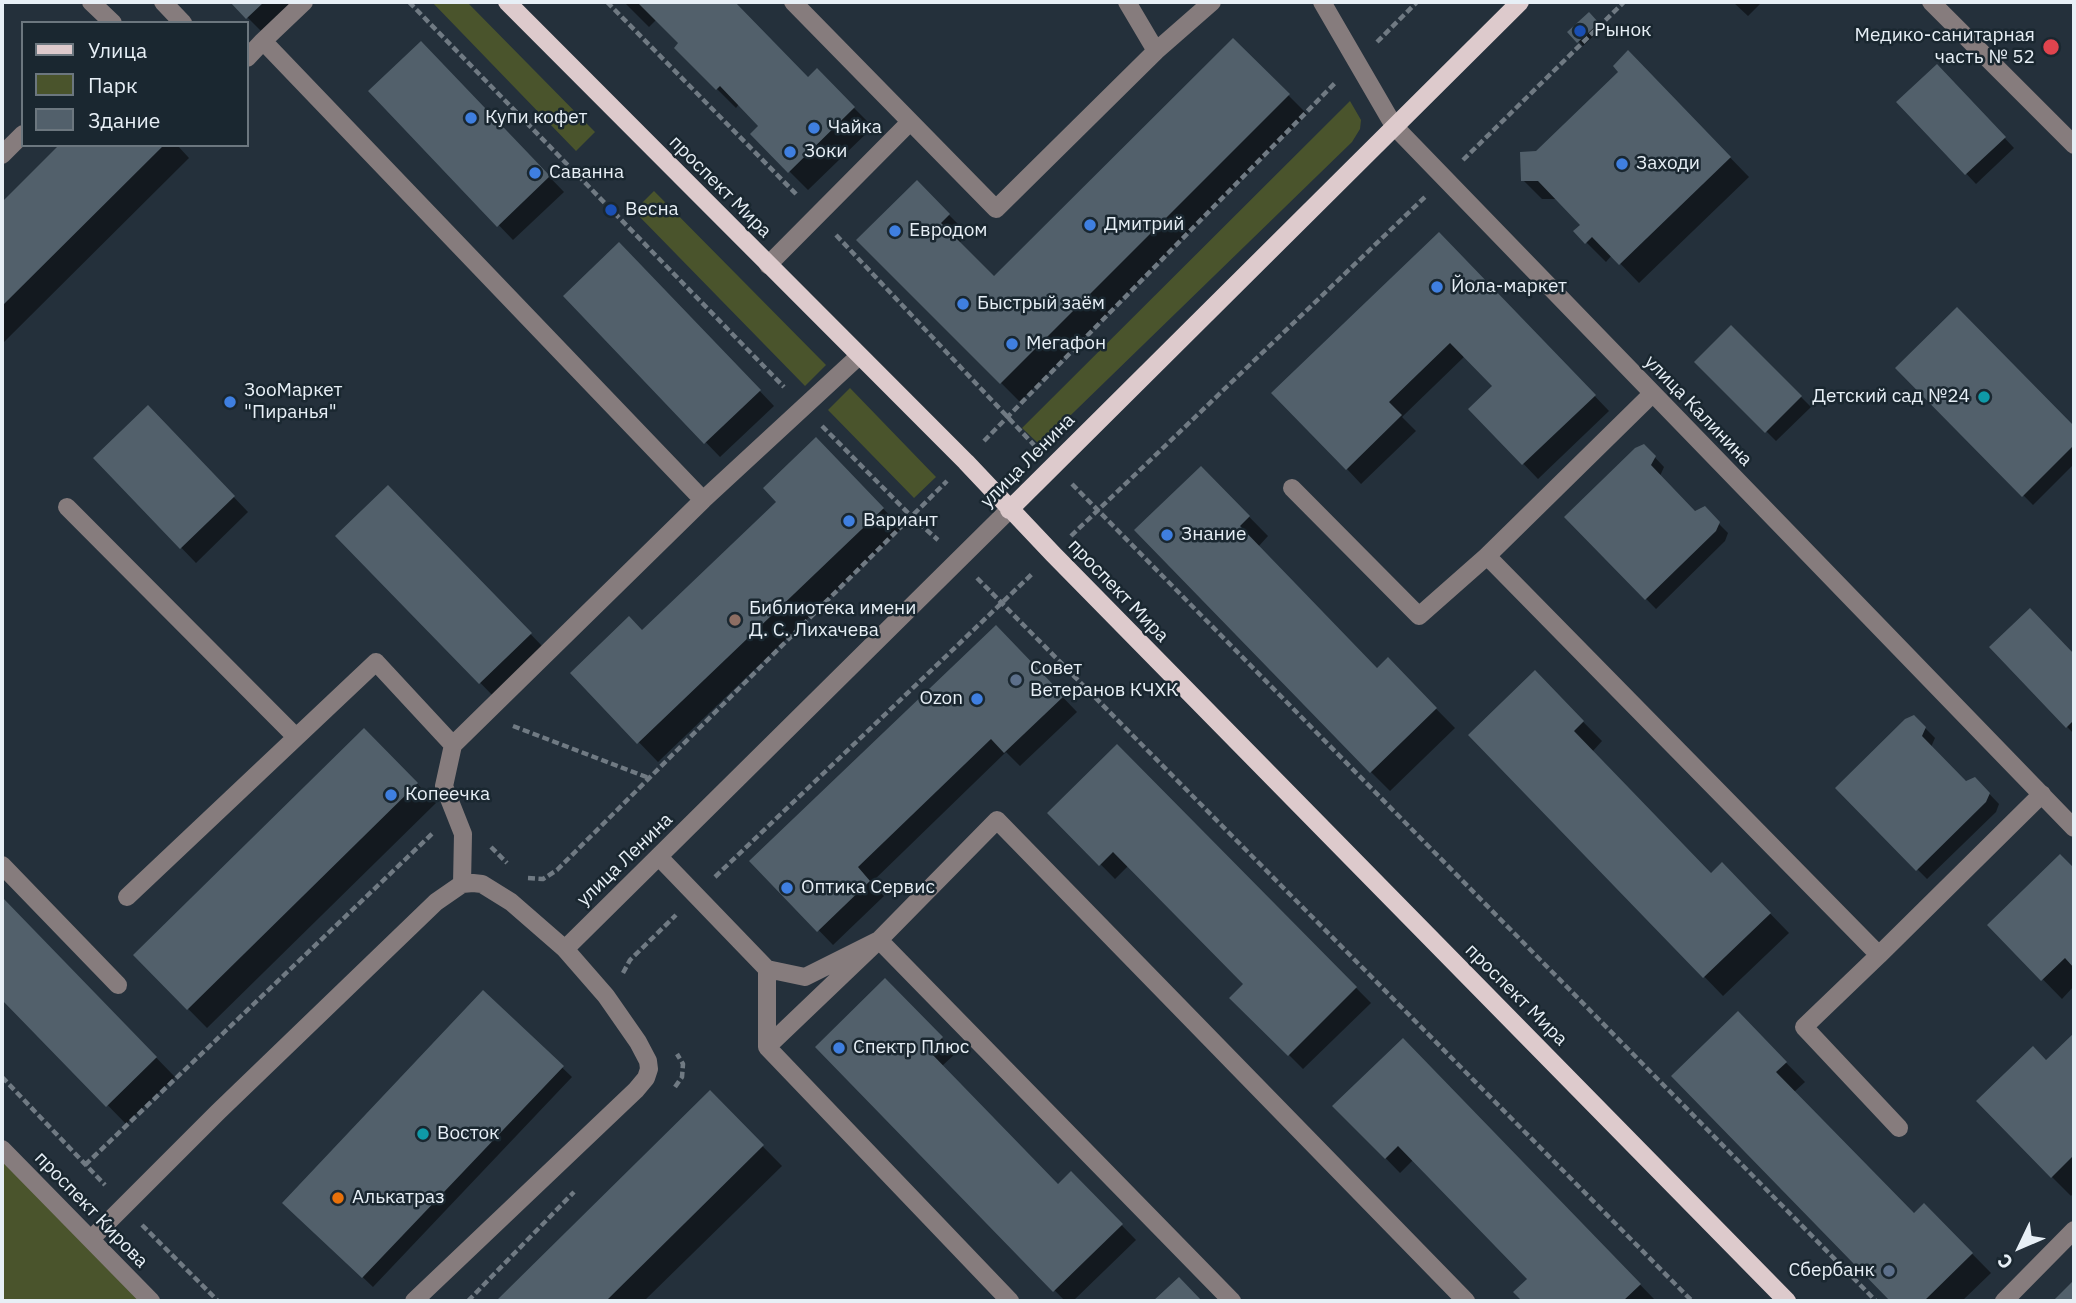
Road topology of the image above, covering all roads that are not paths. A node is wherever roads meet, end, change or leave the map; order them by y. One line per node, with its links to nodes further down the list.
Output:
1 (91, 2): 11 (street)
2 (163, 2): 12 (street)
3 (304, 2): 13 (street)
4 (793, 2): 16 (street)
5 (1127, 2): 14 (street)
6 (1212, 2): 14 (street)
7 (1322, 2): 17 (street, улица Калинина)
8 (1520, 2): 17 (main road, улица Ленина)
9 (510, 3): 21 (main road, проспект Мира)
10 (1934, 3): 19 (street)
11 (111, 21)
12 (181, 21)
13 (263, 41): 15 (street); 25 (street)
14 (1156, 51): 16 (street)
15 (248, 57)
16 (910, 122): 21 (street)
17 (1394, 126): 23 (street, улица Калинина); 27 (main road, улица Ленина)
18 (21, 136): 20 (street)
19 (2074, 145)
20 (2, 155)
21 (768, 265): 22 (main road, проспект Мира)
22 (859, 356): 25 (street); 27 (main road, проспект Мира)
23 (1652, 394): 28 (street); 31 (street, улица Калинина)
24 (1292, 488): 28 (street)
25 (703, 500): 30 (street)
26 (67, 507): 29 (street)
27 (1009, 510): 33 (street, улица Ленина); 52 (main road, проспект Мира)
28 (1487, 556): 39 (street)
29 (296, 737): 30 (street); 36 (street)
30 (453, 745): 35 (street)
31 (2042, 794): 32 (street, улица Калинина); 39 (street)
32 (2074, 828)
33 (659, 857): 38 (street, улица Ленина); 40 (street)
34 (2, 865): 41 (street)
35 (462, 884): 38 (street); 46 (street)
36 (127, 897)
37 (879, 940): 40 (street); 42 (street); 50 (street); 51 (street)
38 (565, 949): 48 (street)
39 (1879, 955): 43 (street)
40 (767, 969): 42 (street)
41 (118, 985)
42 (768, 1047): 49 (street)
43 (1899, 1128)
44 (2, 1149): 46 (street, проспект Кирова)
45 (2074, 1230): 53 (street)
46 (91, 1239): 47 (street, проспект Кирова)
47 (151, 1301)
48 (414, 1301)
49 (1010, 1301)
50 (1231, 1301)
51 (1465, 1301)
52 (1787, 1301)
53 (2004, 1301)

